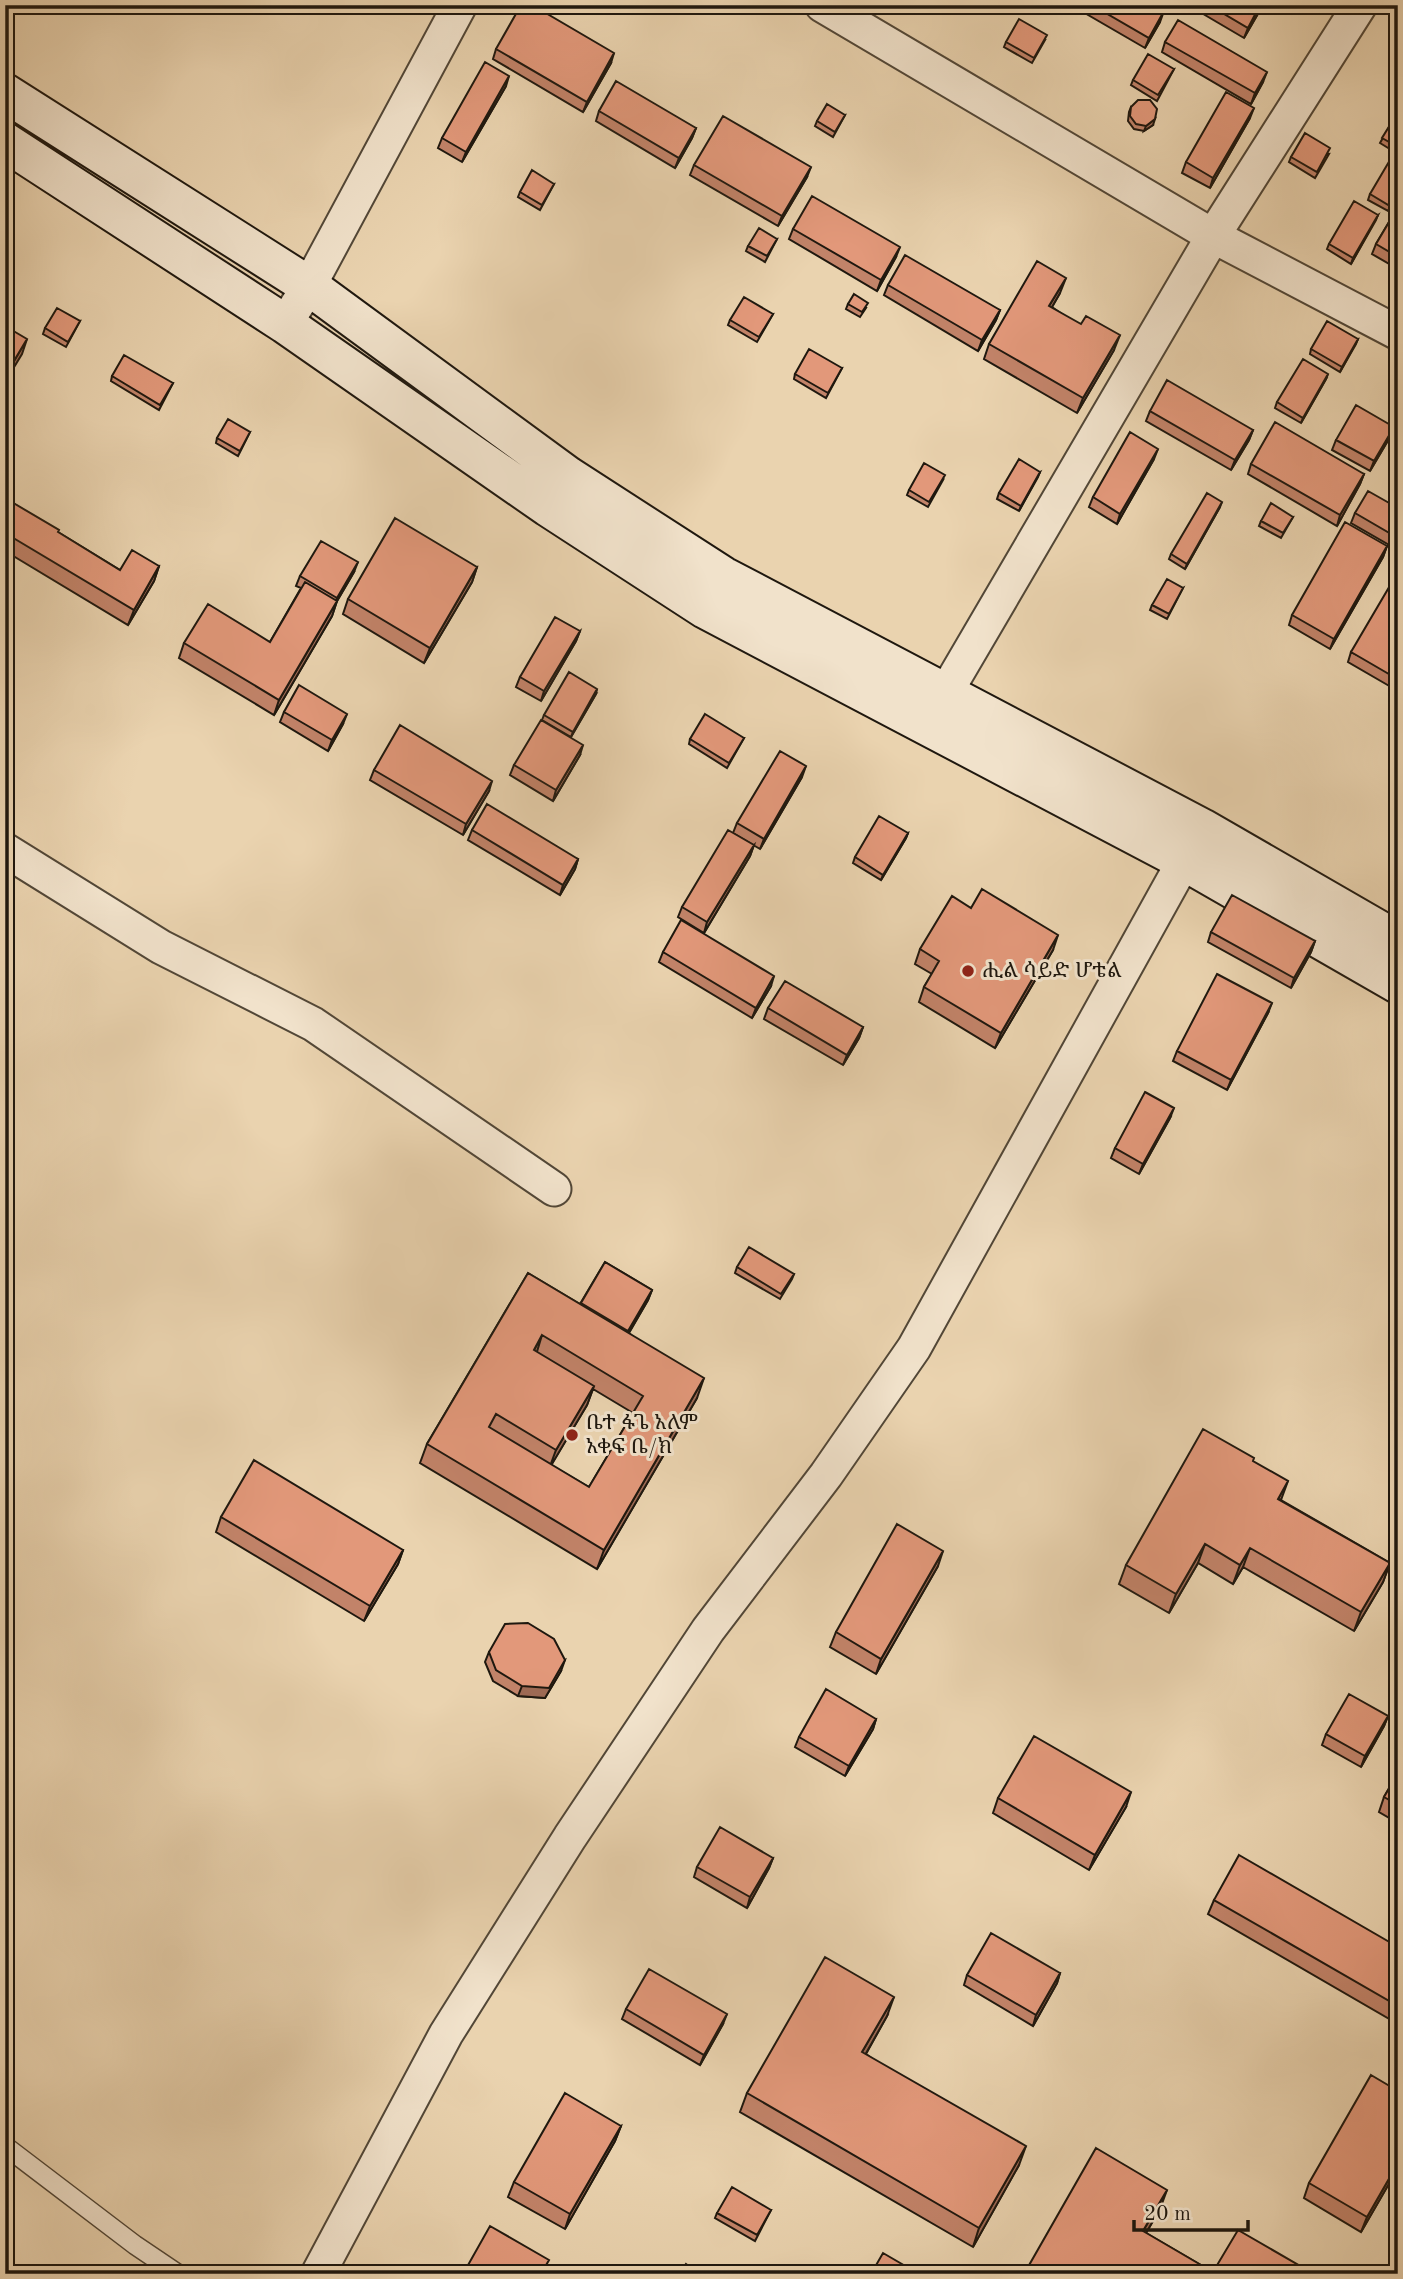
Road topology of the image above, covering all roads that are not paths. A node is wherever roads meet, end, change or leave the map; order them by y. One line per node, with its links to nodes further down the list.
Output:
1 (460, 5): 7 (street)
2 (822, 5): 6 (street)
3 (1360, 5): 6 (street)
4 (5, 93): 7 (main road)
5 (5, 142): 8 (main road)
6 (1213, 236): 9 (street); 10 (street)
7 (309, 286): 8 (street); 10 (main road)
8 (285, 324): 12 (main road)
9 (1398, 333)
10 (946, 692): 13 (main road)
11 (5, 850): 15 (street)
12 (1184, 861): 14 (main road); 18 (street)
13 (1398, 942)
14 (1398, 985)
15 (554, 1189)
16 (5, 2146): 17 (lane)
17 (178, 2274)
18 (318, 2274)

